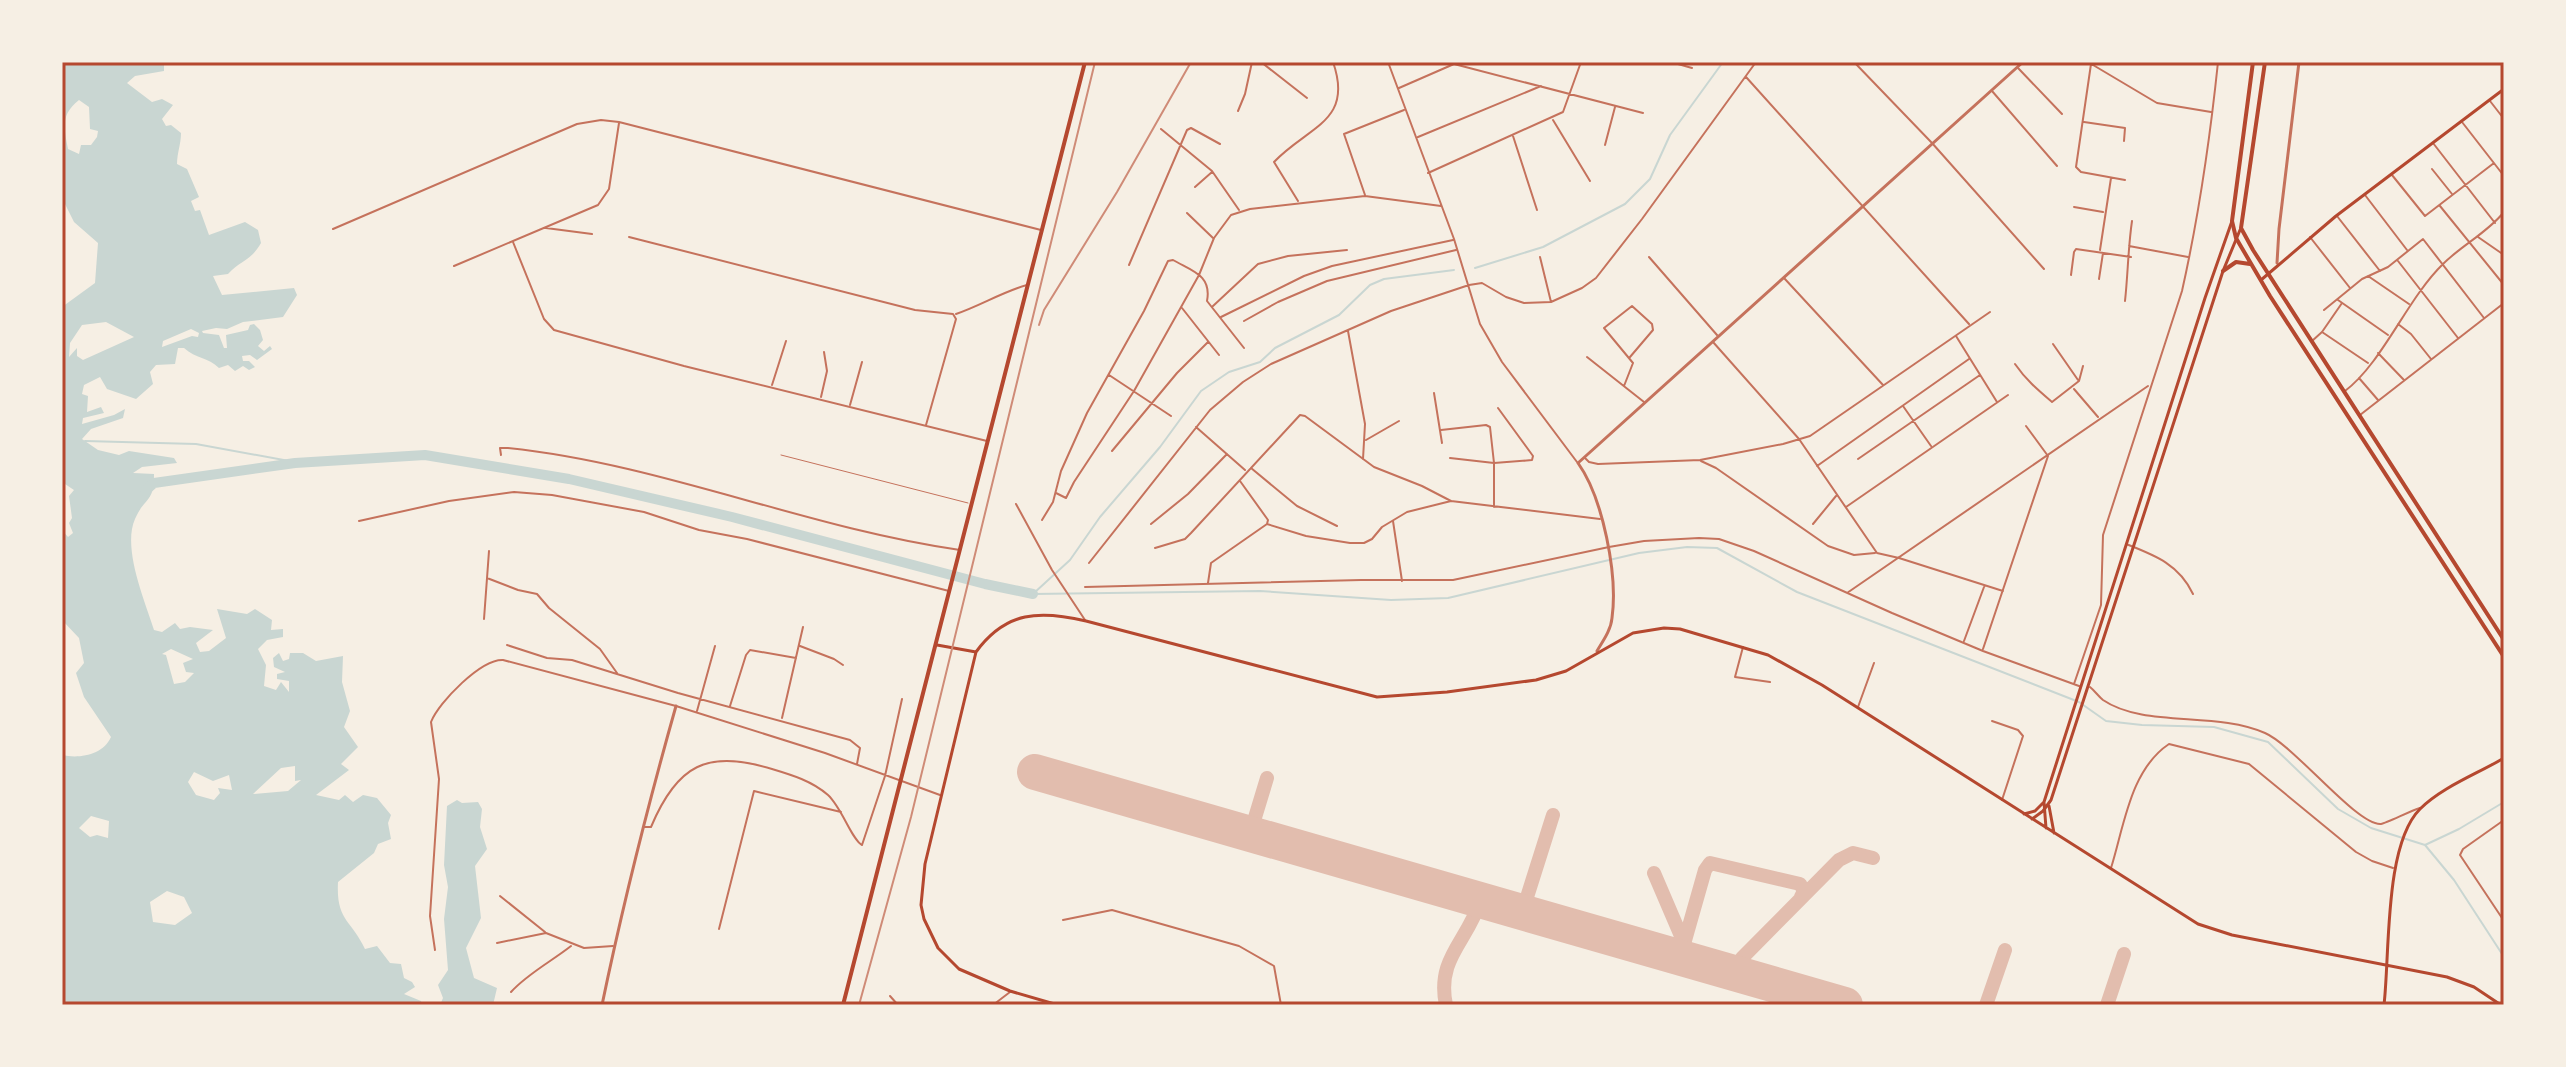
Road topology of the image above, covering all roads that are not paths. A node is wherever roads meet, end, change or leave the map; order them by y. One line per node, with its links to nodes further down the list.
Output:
1 (1085, 62): 78 (main road)
2 (1252, 62): 28 (street)
3 (1261, 62): 24 (street)
4 (1333, 62): 61 (street)
5 (1388, 62): 20 (street)
6 (1581, 62): 23 (street)
7 (1671, 62): 17 (street)
8 (1756, 62): 18 (street)
9 (1854, 62): 42 (street)
10 (2023, 62): 16 (street)
11 (2218, 62): 29 (street)
12 (2253, 62): 73 (main road)
13 (2265, 62): 76 (main road)
14 (2299, 62): 99 (street)
15 (2090, 63): 29 (street); 36 (street)
16 (2017, 67): 22 (street); 31 (street)
17 (1692, 68)
18 (1745, 76): 64 (street); 121 (street)
19 (1542, 85): 20 (street); 23 (street); 39 (street)
20 (1398, 89): 27 (street)
21 (2504, 89): 25 (main road)
22 (1991, 90): 42 (street); 47 (street)
23 (1572, 94): 26 (street); 32 (street)
24 (1307, 98)
25 (2489, 100): 33 (street); 34 (main road)
26 (1616, 106): 30 (street); 45 (street)
27 (1405, 110): 39 (street); 60 (street)
28 (1238, 111)
29 (2213, 112): 97 (street)
30 (1643, 113)
31 (2062, 114)
32 (1552, 119): 38 (street); 55 (street)
33 (2504, 119)
34 (2461, 121): 41 (main road); 46 (street)
35 (619, 122): 75 (street); 77 (street); 78 (street)
36 (2082, 122): 40 (street); 53 (street)
37 (1161, 129): 44 (street)
38 (1513, 136): 50 (street); 66 (street)
39 (1416, 137): 50 (street)
40 (2124, 141)
41 (2433, 142): 51 (main road); 56 (street)
42 (1932, 143): 64 (street); 104 (street)
43 (1220, 144): 44 (street)
44 (1180, 145): 49 (street); 101 (street)
45 (1605, 145)
46 (2494, 163): 52 (street); 56 (street)
47 (2057, 166)
48 (2432, 169): 59 (street)
49 (1212, 171): 57 (street); 67 (street)
50 (1428, 173): 63 (street)
51 (2392, 174): 58 (main road); 62 (street)
52 (2504, 176)
53 (2111, 177): 54 (street); 68 (street)
54 (2125, 180)
55 (1590, 181)
56 (2466, 184): 59 (street); 74 (street)
57 (1195, 187)
58 (2364, 195): 71 (main road); 91 (street)
59 (2453, 195): 62 (street)
60 (1365, 196): 61 (street); 63 (street)
61 (1299, 203): 67 (street)
62 (2440, 205): 87 (street)
63 (1441, 206): 85 (street)
64 (1860, 206): 111 (street); 133 (street)
65 (2074, 207): 68 (street)
66 (1537, 210)
67 (1240, 211): 83 (street)
68 (2104, 212): 92 (street)
69 (1187, 213): 83 (street)
70 (2503, 214): 74 (street)
71 (2336, 216): 81 (main road); 106 (street)
72 (2132, 221): 88 (street)
73 (2232, 221): 84 (main road); 225 (main road)
74 (2495, 223): 82 (street)
75 (544, 228): 79 (street); 86 (street)
76 (2241, 228): 84 (main road); 107 (main road)
77 (333, 229)
78 (1042, 231): 114 (main road)
79 (592, 234)
80 (629, 237): 129 (street)
81 (2310, 237): 99 (main road); 117 (street)
82 (2477, 237): 87 (street); 93 (street)
83 (1214, 238): 108 (street)
84 (2236, 238): 102 (main road); 105 (main road)
85 (1454, 239): 89 (street); 130 (street)
86 (513, 242): 103 (street); 165 (street)
87 (2469, 242): 100 (street); 116 (street)
88 (2129, 246): 96 (street); 97 (street)
89 (1457, 249): 115 (street); 132 (street)
90 (1347, 250): 126 (street)
91 (2408, 251): 98 (street); 100 (street)
92 (2101, 252): 96 (street); 109 (street); 112 (street)
93 (2504, 255)
94 (1540, 257): 121 (street)
95 (1649, 257): 138 (street)
96 (2131, 257): 120 (street)
97 (2190, 257): 164 (street)
98 (2397, 260): 106 (street); 118 (street)
99 (2277, 263): 107 (main road)
100 (2443, 264): 118 (street); 131 (street)
101 (1129, 265)
102 (2251, 265): 105 (main road); 113 (main road)
103 (454, 266)
104 (2044, 269)
105 (2223, 271): 228 (main road)
106 (2380, 272): 110 (street)
107 (2268, 273): 113 (main road); 143 (main road)
108 (1199, 275): 125 (street); 126 (street); 158 (street)
109 (2071, 275)
110 (2368, 276): 117 (street); 124 (street)
111 (1784, 277): 138 (street); 163 (street)
112 (2099, 279)
113 (2261, 280): 256 (main road)
114 (1027, 285): 129 (street); 190 (main road)
115 (1469, 285): 121 (street); 135 (street); 205 (street)
116 (2504, 285)
117 (2351, 289): 119 (street)
118 (2421, 290): 124 (street); 140 (street)
119 (2338, 300): 122 (street); 127 (street)
120 (2125, 301)
121 (1551, 302)
122 (2343, 302): 136 (street); 139 (street)
123 (2504, 303): 131 (street)
124 (2410, 305): 134 (street)
125 (1181, 307): 144 (street); 168 (street)
126 (1212, 307): 130 (street)
127 (2324, 310)
128 (1990, 312): 133 (street)
129 (955, 315): 185 (street)
130 (1221, 317): 146 (street)
131 (2484, 318): 140 (street)
132 (1244, 321)
133 (1969, 324): 137 (street)
134 (2398, 324): 139 (street); 153 (street)
135 (1348, 330): 187 (street); 191 (street)
136 (2322, 332): 143 (street); 156 (street)
137 (1955, 335): 152 (street); 163 (street)
138 (1718, 336): 142 (street)
139 (2389, 336): 148 (street)
140 (2458, 338): 153 (street)
141 (786, 341): 165 (street)
142 (1712, 341): 174 (street); 189 (street)
143 (2312, 341): 169 (main road)
144 (1208, 342): 149 (street); 175 (street)
145 (2053, 344): 162 (street)
146 (1244, 348)
147 (824, 352): 172 (street)
148 (2378, 352): 156 (street); 161 (street)
149 (1219, 355)
150 (1587, 357): 166 (street)
151 (1630, 357): 151 (street); 166 (street)
152 (1969, 359): 159 (street); 178 (street)
153 (2431, 360): 161 (street)
154 (862, 362): 177 (street)
155 (2015, 364): 167 (street)
156 (2369, 364): 160 (street)
157 (2083, 366): 162 (street)
158 (1107, 374): 168 (street); 210 (street)
159 (1980, 375): 176 (street); 184 (street)
160 (2359, 377): 169 (street); 173 (street)
161 (2404, 380): 173 (street)
162 (2079, 381): 167 (street)
163 (1883, 385): 189 (street)
164 (2149, 385): 182 (street); 262 (street)
165 (772, 386): 172 (street)
166 (1624, 386): 174 (street)
167 (2072, 387): 182 (street)
168 (1134, 391): 175 (street); 210 (street)
169 (2345, 391): 180 (main road)
170 (1434, 393): 188 (street)
171 (2008, 395): 176 (street)
172 (821, 398): 177 (street)
173 (2379, 401): 180 (street)
174 (1645, 402): 199 (street)
175 (1152, 403): 181 (street); 194 (street)
176 (1997, 403): 193 (street)
177 (850, 406): 185 (street)
178 (1903, 406): 184 (street); 206 (street)
179 (1498, 408): 204 (street)
180 (2360, 415): 246 (main road)
181 (1171, 416)
182 (2099, 418): 198 (street)
183 (1399, 421): 191 (street)
184 (1913, 421): 193 (street); 201 (street)
185 (926, 425): 190 (street)
186 (2026, 426): 198 (street)
187 (1195, 427): 195 (street); 233 (street)
188 (1441, 430): 192 (street); 204 (street)
189 (1799, 439): 203 (street); 206 (street)
190 (987, 441): 213 (main road)
191 (1365, 441): 202 (street)
192 (1442, 443)
193 (1931, 447): 216 (street)
194 (1112, 451)
195 (1227, 454): 208 (street); 221 (street)
196 (501, 455): 229 (street)
197 (781, 455): 213 (lane)
198 (2048, 456): 232 (street); 240 (street)
199 (1585, 457): 203 (street); 205 (street)
200 (1450, 458): 204 (street)
201 (1858, 459)
202 (1363, 460): 207 (street); 212 (street)
203 (1700, 460): 231 (street)
204 (1494, 463): 215 (street)
205 (1578, 463): 218 (street)
206 (1817, 466): 211 (street)
207 (1250, 467): 208 (street); 224 (street)
208 (1246, 471): 209 (street)
209 (1239, 480): 222 (street); 227 (street)
210 (1056, 493): 219 (street)
211 (1836, 495): 216 (street); 223 (street)
212 (1451, 501): 215 (street); 217 (street)
213 (971, 504): 229 (main road)
214 (1016, 504): 244 (street)
215 (1494, 508): 218 (street)
216 (1845, 508): 231 (street)
217 (1393, 519): 222 (street); 235 (street)
218 (1601, 519): 226 (street)
219 (1042, 520)
220 (359, 521): 239 (street)
221 (1151, 524)
222 (1267, 524): 236 (street)
223 (1813, 524)
224 (1337, 526)
225 (2126, 544): 228 (street); 263 (main road)
226 (1609, 547): 235 (street); 241 (street); 253 (street)
227 (1155, 548)
228 (2135, 548): 242 (street); 264 (main road)
229 (960, 550): 239 (main road)
230 (489, 551): 234 (street)
231 (1877, 553): 232 (street)
232 (1899, 558): 237 (street); 241 (street)
233 (1089, 563)
234 (487, 578): 243 (street); 260 (street)
235 (1402, 581): 236 (street)
236 (1208, 583): 238 (street)
237 (1984, 586): 240 (street); 247 (street)
238 (1085, 587)
239 (950, 591): 249 (main road)
240 (2003, 591): 254 (street)
241 (1847, 593): 247 (street)
242 (2193, 594)
243 (484, 619)
244 (1086, 621): 253 (main road); 255 (main road)
245 (803, 627): 251 (street)
246 (2504, 640)
247 (1964, 643): 254 (street)
248 (507, 645): 260 (street)
249 (937, 645): 255 (main road); 276 (main road)
250 (715, 646): 265 (street)
251 (799, 646): 257 (street); 259 (street)
252 (1743, 646): 253 (main road); 261 (street); 269 (main road)
253 (1597, 651)
254 (1983, 651): 262 (street)
255 (976, 652): 277 (main road)
256 (2504, 657)
257 (796, 658): 268 (street); 271 (street)
258 (1874, 663): 269 (street)
259 (843, 665)
260 (617, 675): 265 (street)
261 (1770, 682)
262 (2074, 684): 263 (street)
263 (2080, 686): 279 (main road)
264 (2088, 686): 279 (main road); 280 (street)
265 (700, 699): 268 (street); 270 (street)
266 (902, 699): 275 (street)
267 (676, 706): 270 (street); 286 (street); 299 (street)
268 (730, 706): 271 (street)
269 (1857, 708): 278 (main road)
270 (697, 713): 274 (street)
271 (781, 720): 274 (street)
272 (1992, 721): 278 (street)
273 (2504, 758): 280 (main road)
274 (857, 766): 275 (street)
275 (885, 776): 276 (street); 282 (street)
276 (899, 781): 277 (street); 305 (main road)
277 (942, 795): 301 (main road)
278 (2002, 801): 283 (main road)
279 (2047, 803): 281 (main road); 283 (main road); 288 (main road)
280 (2421, 808): 289 (main road)
281 (2043, 811): 284 (main road); 287 (main road)
282 (842, 812): 286 (street); 294 (street)
283 (2024, 814): 284 (main road)
284 (2032, 819): 287 (main road)
285 (2504, 820): 293 (street)
286 (642, 827): 298 (street)
287 (2046, 828): 288 (main road)
288 (2054, 833): 290 (main road)
289 (2394, 868): 290 (street); 300 (main road)
290 (2111, 870): 300 (main road)
291 (500, 896): 295 (street)
292 (1063, 920): 309 (street)
293 (2504, 921)
294 (719, 929)
295 (546, 933): 296 (street); 297 (street)
296 (497, 943)
297 (572, 946): 298 (street); 302 (street)
298 (613, 946): 304 (street)
299 (435, 950)
300 (2388, 965): 310 (main road); 311 (main road)
301 (1010, 991): 307 (street); 308 (main road)
302 (511, 992)
303 (890, 996): 306 (street)
304 (602, 1005)
305 (843, 1005)
306 (898, 1005)
307 (993, 1005)
308 (1058, 1005)
309 (1281, 1005)
310 (2384, 1005)
311 (2501, 1005)

